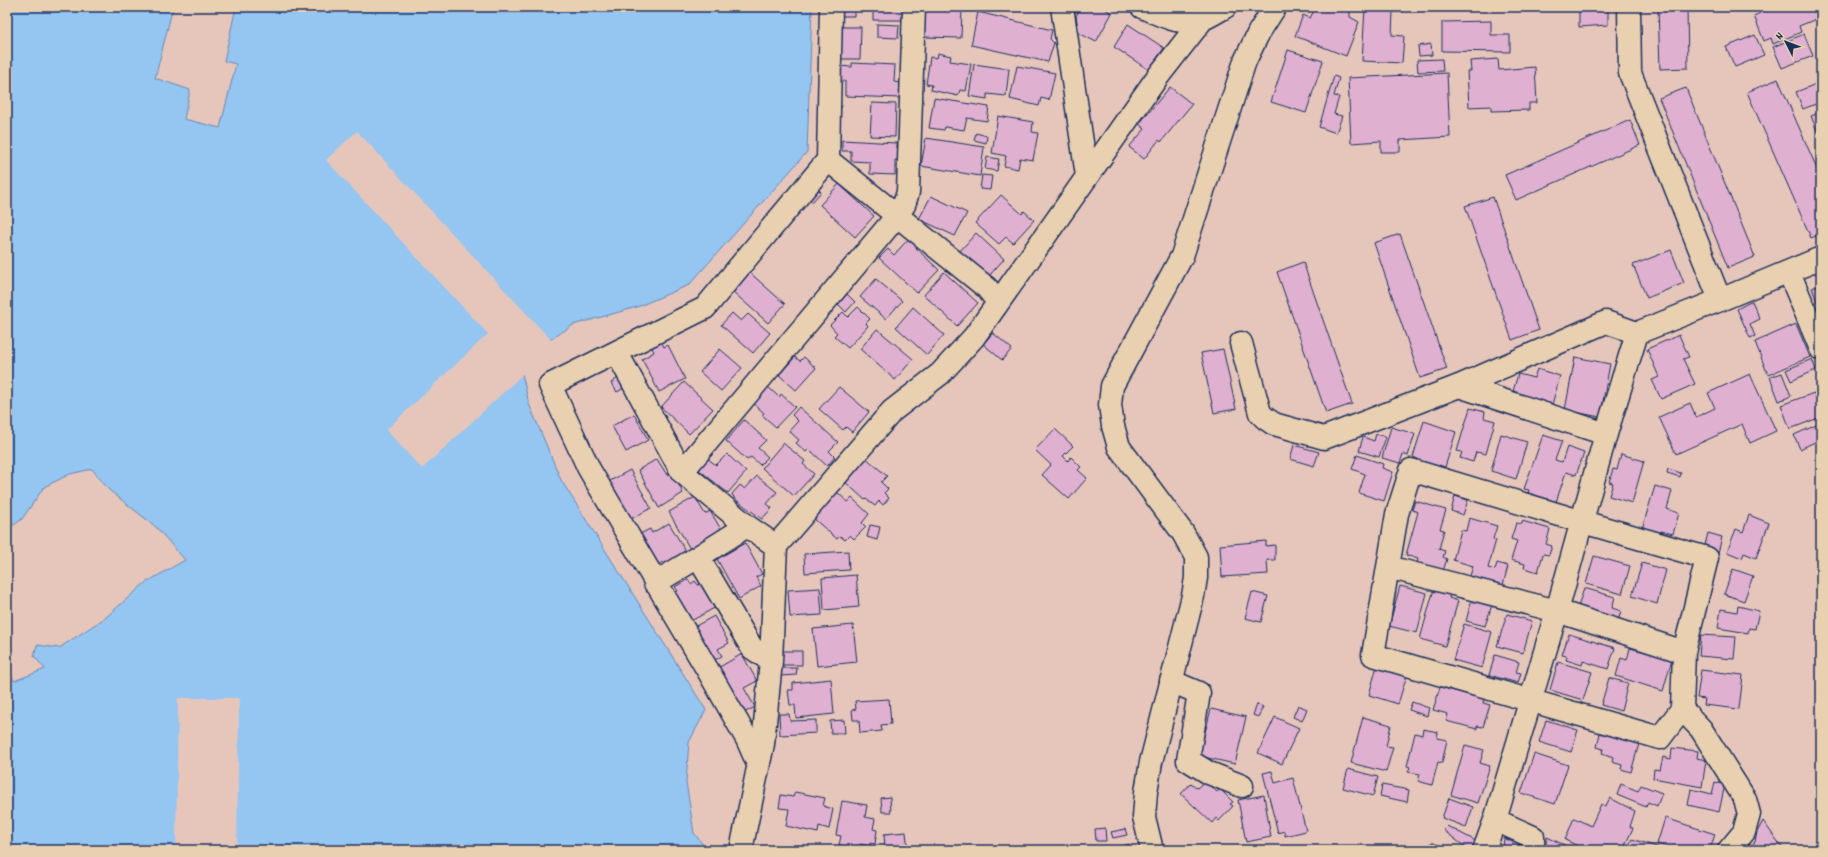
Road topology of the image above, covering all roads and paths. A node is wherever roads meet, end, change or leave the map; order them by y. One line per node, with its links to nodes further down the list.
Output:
1 (831, 7): 9 (street)
2 (914, 7): 11 (street)
3 (1062, 7): 10 (street)
4 (1142, 7): 8 (street)
5 (1225, 7): 8 (street)
6 (1275, 7): 32 (street)
7 (1629, 7): 14 (street)
8 (1202, 20): 10 (street)
9 (828, 160): 11 (street); 19 (street)
10 (1087, 176): 15 (street)
11 (896, 217): 15 (street); 22 (street)
12 (1821, 258): 13 (street)
13 (1789, 272): 14 (street); 18 (street)
14 (1720, 300): 16 (street)
15 (998, 302): 25 (street)
16 (1637, 332): 20 (street); 21 (street)
17 (1241, 343): 20 (street)
18 (1821, 349)
19 (617, 353): 22 (street); 28 (street)
20 (1459, 386): 21 (street)
21 (1606, 434): 23 (street)
22 (682, 472): 24 (street)
23 (1582, 522): 27 (street); 29 (street); 30 (street)
24 (747, 526): 25 (street); 26 (street)
25 (776, 546): 31 (street)
26 (698, 557): 28 (street); 31 (street)
27 (1388, 567): 29 (street); 33 (street)
28 (655, 583): 35 (street)
29 (1557, 612): 30 (street); 33 (street)
30 (1684, 652): 34 (street)
31 (771, 661): 35 (street)
32 (1171, 681): 36 (street); 39 (street)
33 (1530, 700): 34 (street); 37 (street)
34 (1682, 709): 42 (street)
35 (758, 764): 38 (street)
36 (1242, 786)
37 (1495, 820): 40 (street); 41 (street)
38 (741, 850)
39 (1152, 850)
40 (1484, 850)
41 (1533, 850)
42 (1729, 850)

